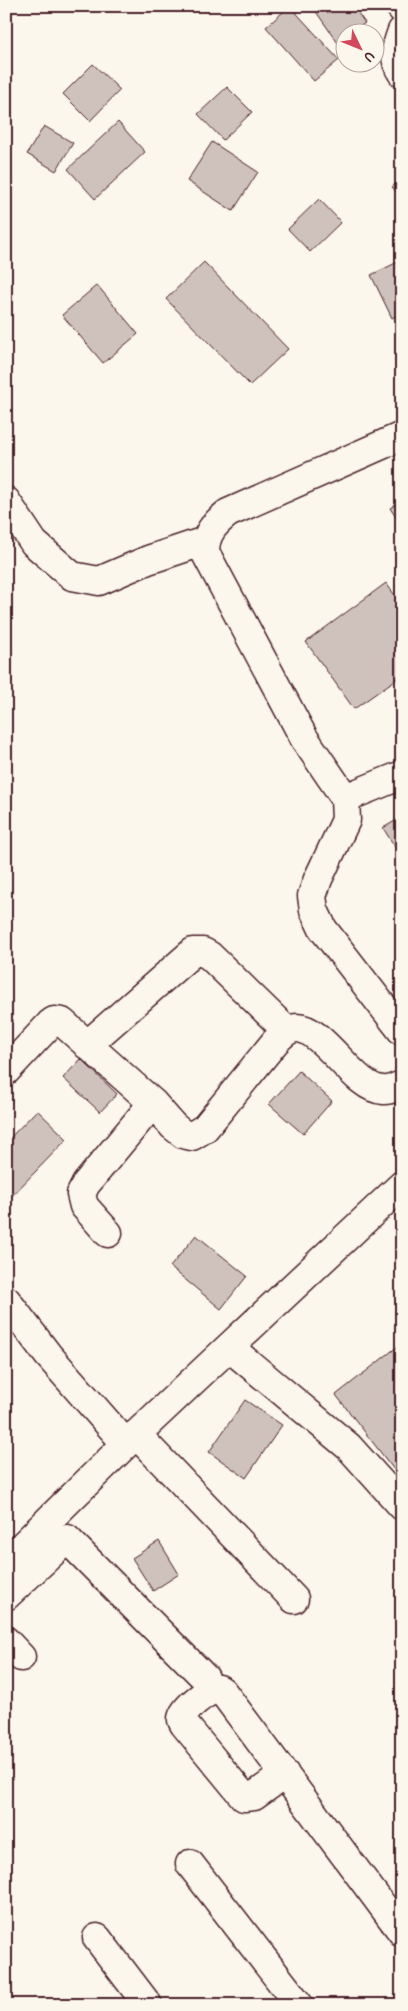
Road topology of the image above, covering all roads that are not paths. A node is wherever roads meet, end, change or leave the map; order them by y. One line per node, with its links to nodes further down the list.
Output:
1 (402, 31): 2 (street)
2 (402, 73)
3 (402, 436): 5 (street)
4 (6, 501): 5 (street)
5 (205, 541): 7 (street)
6 (402, 775): 7 (street)
7 (345, 798): 9 (street)
8 (287, 1031): 10 (street); 12 (street); 13 (street)
9 (402, 1031)
10 (87, 1044): 11 (street); 13 (street)
11 (6, 1071)
12 (402, 1085)
13 (153, 1103): 15 (street)
14 (402, 1185): 17 (street)
15 (108, 1233)
16 (6, 1300): 18 (street)
17 (230, 1347): 18 (street); 19 (street)
18 (131, 1439): 20 (street); 22 (street)
19 (402, 1506)
20 (6, 1562)
21 (6, 1596): 23 (street)
22 (294, 1599)
23 (205, 1678)
24 (285, 1774): 26 (street)
25 (190, 1864): 29 (street)
26 (402, 1932)
27 (97, 1938): 28 (street)
28 (148, 2005)
29 (299, 2005)

